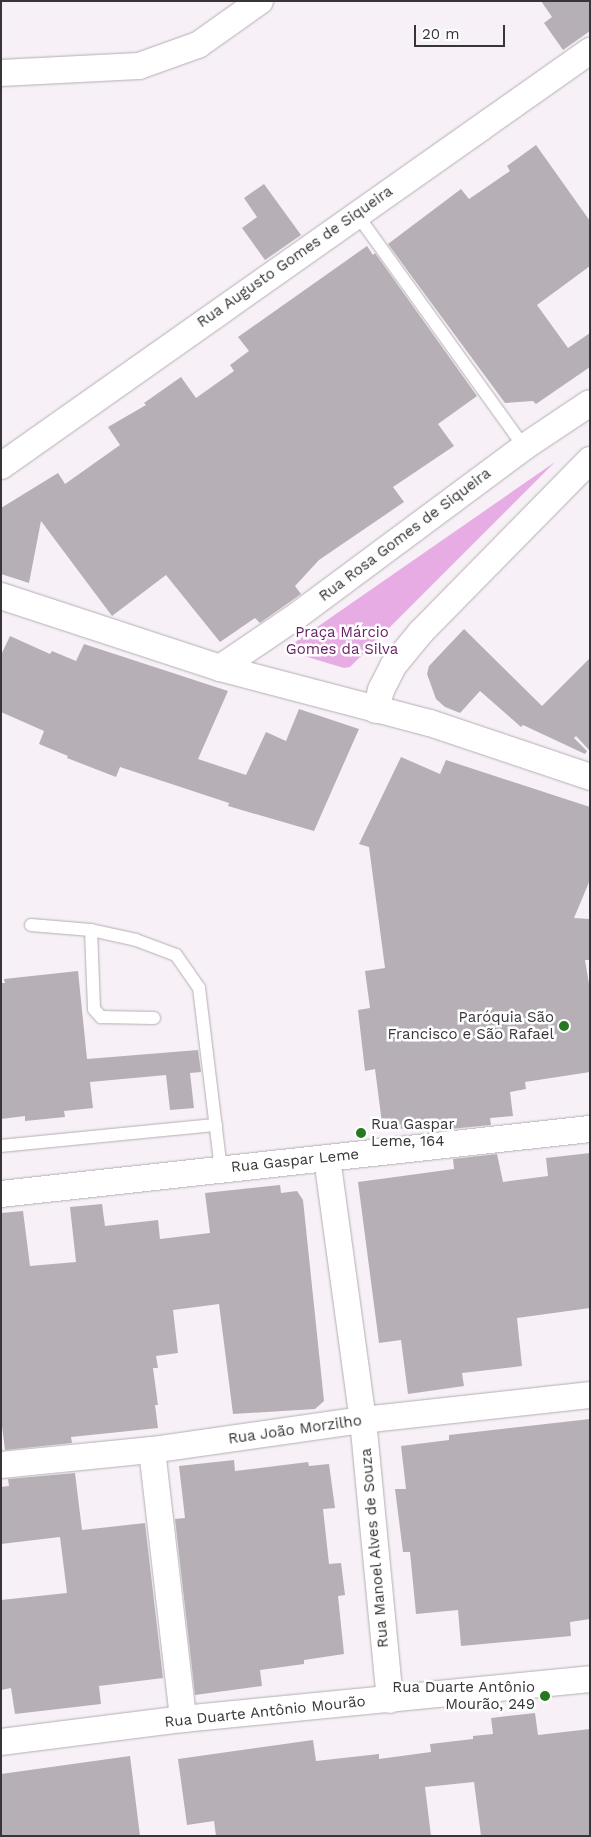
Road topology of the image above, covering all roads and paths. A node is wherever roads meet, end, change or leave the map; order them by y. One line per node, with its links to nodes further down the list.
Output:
1 (260, 1): 3 (street)
2 (590, 51): 4 (street, Rua Augusto Gomes de Siqueira)
3 (1, 73)
4 (356, 213): 6 (lane); 8 (street, Rua Augusto Gomes de Siqueira)
5 (590, 403): 6 (street, Rua Rosa Gomes de Siqueira)
6 (524, 446): 10 (street, Rua Rosa Gomes de Siqueira)
7 (590, 460): 11 (street)
8 (1, 466)
9 (1, 596): 10 (street)
10 (220, 668): 11 (street)
11 (376, 710): 12 (street)
12 (590, 777)
13 (31, 926): 14 (lane)
14 (91, 930): 15 (lane); 16 (lane)
15 (154, 1018)
16 (216, 1125): 18 (lane); 20 (lane)
17 (590, 1129): 19 (street, Rua Gaspar Leme)
18 (1, 1146)
19 (327, 1158): 20 (street, Rua Gaspar Leme); 23 (street, Rua Manoel Alves de Souza)
20 (221, 1169): 21 (street, Rua Gaspar Leme)
21 (1, 1194)
22 (590, 1395): 23 (street, Rua João Morzilho)
23 (363, 1420): 24 (street, Rua João Morzilho); 27 (street, Rua Manoel Alves de Souza)
24 (152, 1450): 25 (street, Rua João Morzilho); 28 (street)
25 (1, 1465)
26 (590, 1679): 27 (street, Rua Duarte Antônio Mourão)
27 (390, 1700): 28 (street, Rua Duarte Antônio Mourão)
28 (183, 1719): 29 (street, Rua Duarte Antônio Mourão)
29 (1, 1742)

